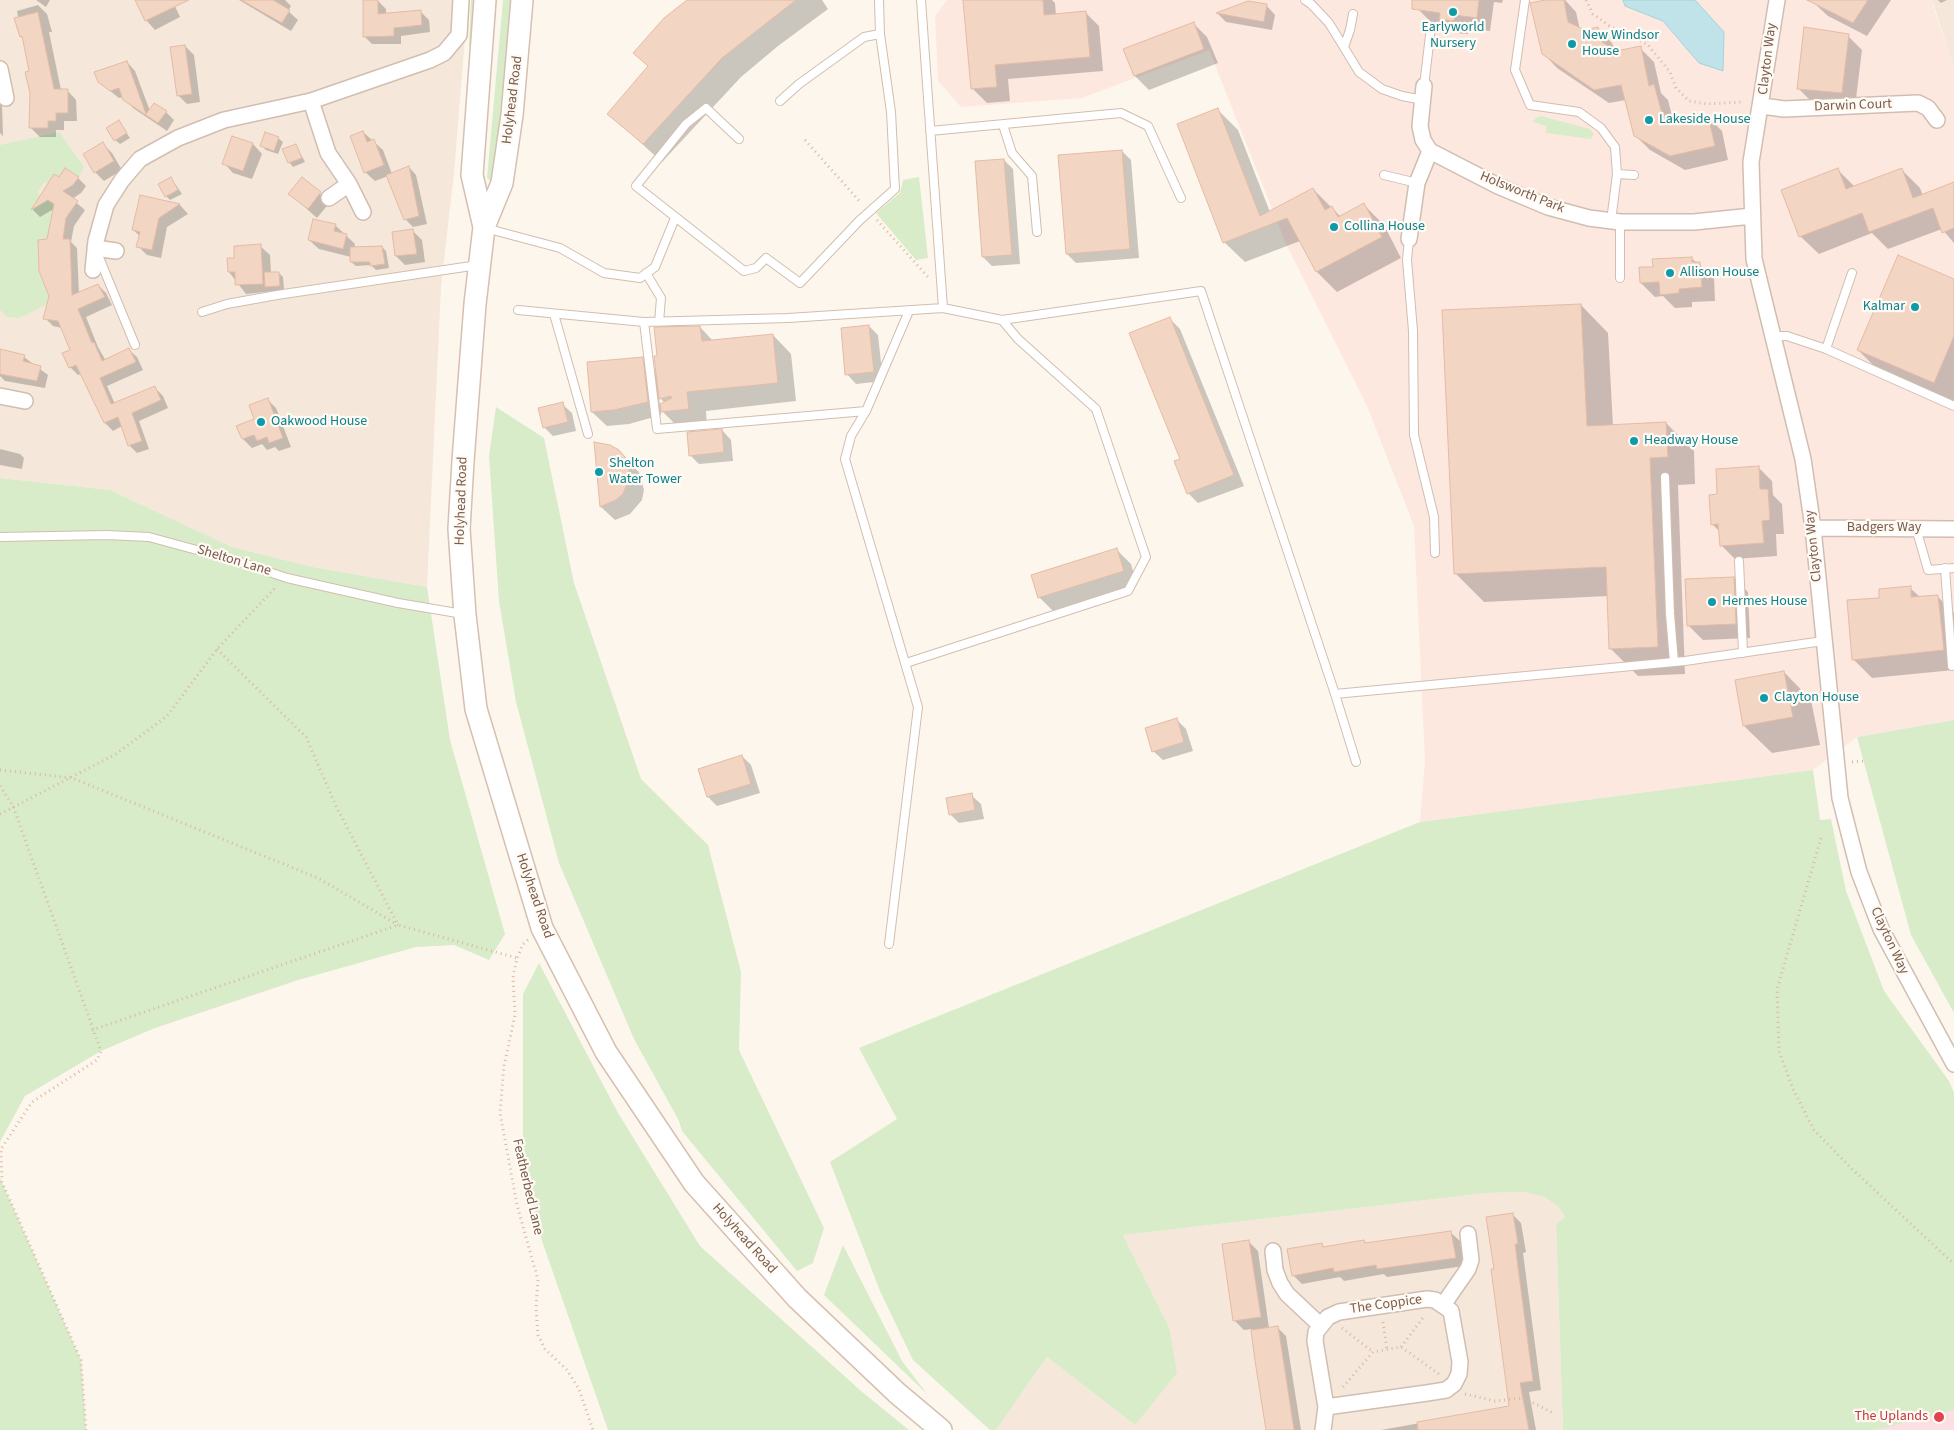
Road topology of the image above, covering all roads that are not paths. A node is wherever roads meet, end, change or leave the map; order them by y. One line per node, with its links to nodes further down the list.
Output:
1 (461, 0): 16 (street)
2 (485, 0): 35 (main road, Holyhead Road)
3 (522, 0): 35 (main road, Holyhead Road)
4 (879, 0): 11 (lane)
5 (921, 0): 21 (lane)
6 (1525, 0): 24 (lane)
7 (1310, 1): 12 (lane)
8 (1774, 3): 18 (street, Clayton Way)
9 (1354, 14): 12 (lane)
10 (1431, 27): 14 (lane)
11 (880, 34): 17 (lane); 33 (lane)
12 (1344, 47): 14 (lane)
13 (0, 69): 15 (street)
14 (1423, 93): 23 (street)
15 (6, 98)
16 (312, 100): 28 (street); 38 (street)
17 (780, 101)
18 (1762, 106): 19 (street, Darwin Court); 32 (street, Clayton Way)
19 (1937, 120)
20 (1002, 125): 21 (lane); 30 (lane); 36 (lane)
21 (930, 131): 45 (lane)
22 (739, 139): 33 (lane)
23 (1430, 151): 27 (street); 34 (street, Holsworth Park)
24 (1617, 174): 26 (lane); 34 (lane)
25 (1384, 175): 27 (lane)
26 (1634, 175)
27 (1417, 183): 37 (street)
28 (349, 184): 29 (street); 31 (street)
29 (329, 198)
30 (1181, 198)
31 (363, 212)
32 (1752, 216): 34 (street, Holsworth Park); 53 (street, Clayton Way)
33 (675, 218): 42 (lane)
34 (1615, 221): 44 (lane)
35 (484, 227): 40 (main road, Holyhead Road); 42 (lane)
36 (1037, 232)
37 (1409, 239): 66 (lane)
38 (95, 248): 39 (street); 41 (street); 54 (lane)
39 (116, 251)
40 (480, 264): 48 (lane); 70 (main road, Holyhead Road)
41 (93, 270)
42 (646, 273): 52 (lane)
43 (1852, 273): 55 (lane)
44 (1620, 278)
45 (943, 308): 47 (lane); 50 (lane)
46 (518, 310): 49 (lane)
47 (909, 311): 52 (lane); 59 (lane)
48 (202, 312)
49 (554, 314): 51 (lane); 60 (lane)
50 (1002, 320): 74 (lane); 76 (lane)
51 (644, 322): 52 (lane); 59 (lane)
52 (660, 322)
53 (1772, 336): 55 (lane); 62 (street, Clayton Way)
54 (135, 344)
55 (1826, 349): 58 (lane)
56 (0, 396): 57 (street)
57 (25, 401)
58 (1954, 406)
59 (866, 411): 74 (lane)
60 (588, 434)
61 (1665, 476): 73 (lane)
62 (1814, 528): 63 (street, Badgers Way); 71 (street, Clayton Way)
63 (1916, 528): 64 (street, Badgers Way); 68 (lane)
64 (1954, 529)
65 (0, 537): 70 (lane, Shelton Lane)
66 (1435, 552)
67 (1739, 561): 72 (lane)
68 (1945, 568): 69 (lane); 75 (lane)
69 (1954, 568)
70 (465, 615): 85 (main road, Holyhead Road)
71 (1823, 641): 72 (lane); 79 (street, Clayton Way)
72 (1743, 653): 73 (lane)
73 (1674, 662): 76 (lane)
74 (906, 663): 78 (lane)
75 (1952, 666)
76 (1335, 694): 77 (lane)
77 (1356, 762)
78 (889, 944)
79 (1954, 1064)
80 (1468, 1234): 82 (street)
81 (1273, 1251): 83 (street)
82 (1439, 1303): 83 (street, The Coppice); 84 (street, The Coppice)
83 (1324, 1321): 84 (street)
84 (1326, 1407): 86 (street)
85 (941, 1430)
86 (1323, 1430)

